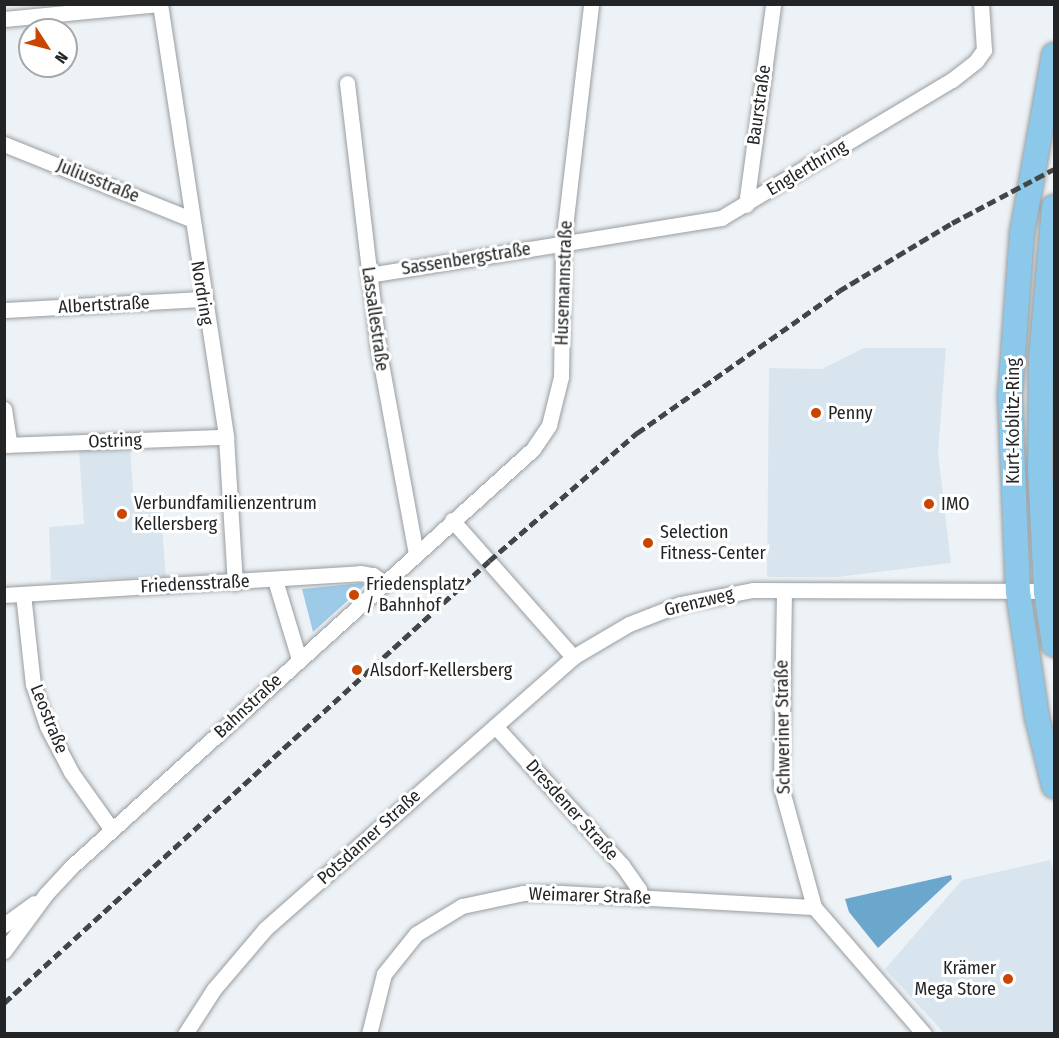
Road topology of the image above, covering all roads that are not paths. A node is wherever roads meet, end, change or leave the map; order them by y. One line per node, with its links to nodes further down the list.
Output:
1 (160, 4): 5 (street); 11 (street, Nordring)
2 (591, 4): 12 (street, Husemannstraße)
3 (773, 4): 9 (street, Baurstraße)
4 (981, 4): 9 (street, Englerthring)
5 (4, 19)
6 (1054, 55): 26 (main road, Kurt-Koblitz-Ring)
7 (347, 83): 13 (street, Lassallestraße)
8 (4, 144): 11 (street, Juliusstraße)
9 (746, 205): 12 (street, Englerthring)
10 (1054, 207): 25 (main road, Kurt-Koblitz-Ring)
11 (191, 219): 14 (street, Nordring)
12 (563, 244): 13 (street, Sassenbergstraße); 19 (street, Husemannstraße)
13 (369, 275): 20 (street, Lassallestraße)
14 (203, 299): 15 (street, Albertstraße); 17 (street, Nordring)
15 (4, 310)
16 (4, 409): 18 (street)
17 (226, 437): 18 (street, Ostring); 22 (street, Nordring)
18 (7, 445)
19 (452, 520): 20 (street, Bahnstraße); 30 (street)
20 (416, 554): 23 (street, Bahnstraße)
21 (275, 580): 22 (street, Friedensstraße); 23 (street, Friedensstraße); 31 (street)
22 (235, 583): 27 (street, Friedensstraße)
23 (384, 583): 31 (street, Bahnstraße)
24 (784, 591): 26 (street, Grenzweg); 30 (street, Grenzweg); 37 (street, Schweriner Straße)
25 (1050, 591): 26 (street, Grenzweg); 29 (main road, Kurt-Koblitz-Ring)
26 (1018, 592): 33 (main road, Kurt-Koblitz-Ring)
27 (23, 594): 28 (street, Friedensstraße); 34 (street, Leostraße)
28 (4, 595)
29 (1054, 644)
30 (573, 657): 32 (street, Potsdamer Straße)
31 (298, 659): 34 (street, Bahnstraße)
32 (495, 726): 36 (street, Dresdener Straße); 40 (street, Potsdamer Straße)
33 (1054, 786)
34 (112, 830): 35 (street, Bahnstraße)
35 (46, 894): 38 (street, Bahnstraße); 39 (street, Bahnstraße)
36 (641, 898): 37 (street, Weimarer Straße); 41 (street, Weimarer Straße)
37 (814, 907): 42 (street, Schweriner Straße)
38 (4, 925)
39 (4, 951)
40 (185, 1034)
41 (369, 1034)
42 (924, 1034)

